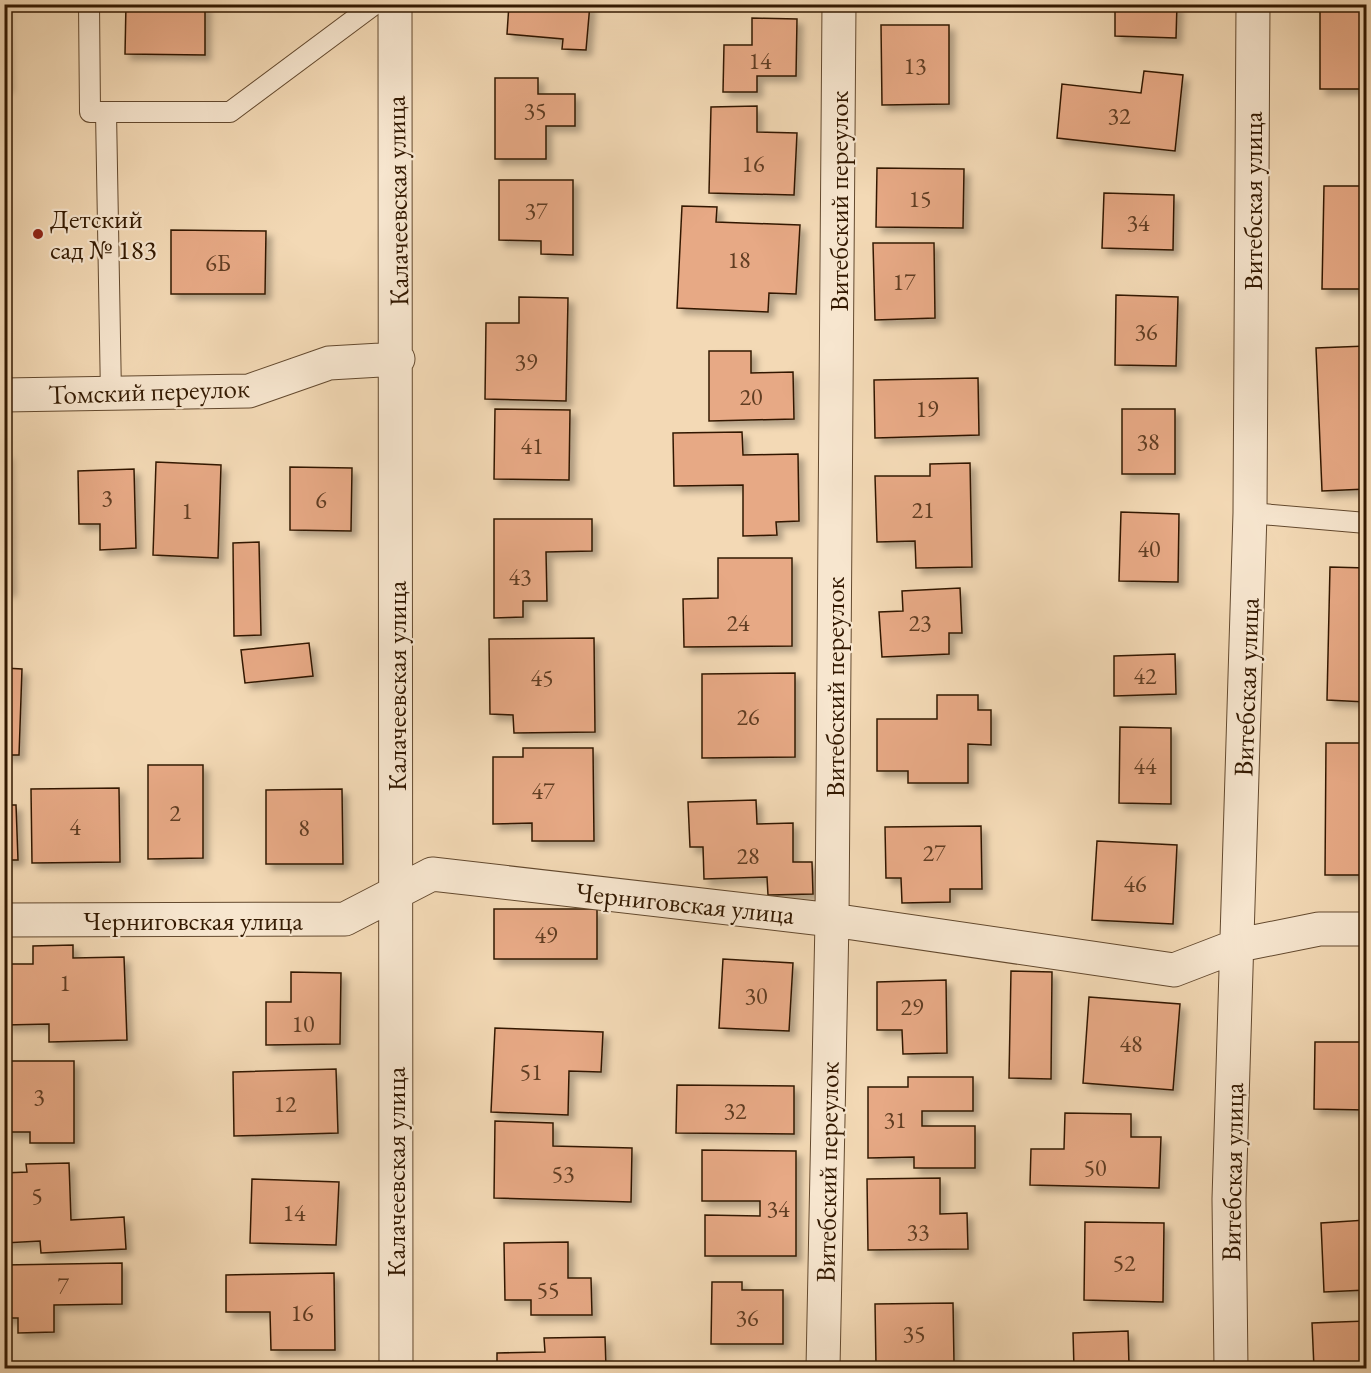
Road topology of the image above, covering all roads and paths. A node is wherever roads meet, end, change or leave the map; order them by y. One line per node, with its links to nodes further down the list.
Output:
1 (89, 4): 6 (lane)
2 (375, 4): 6 (lane)
3 (395, 4): 7 (street, Калачеевская улица)
4 (839, 4): 14 (street, Витебский переулок)
5 (1253, 4): 10 (street, Витебская улица)
6 (106, 112): 9 (lane)
7 (398, 359): 9 (street, Томский переулок); 12 (street, Калачеевская улица)
8 (4, 395): 9 (street, Томский переулок)
9 (111, 395)
10 (1250, 513): 11 (lane); 16 (street, Витебская улица)
11 (1366, 523)
12 (394, 894): 13 (street, Черниговская улица); 14 (street, Черниговская улица); 17 (street, Калачеевская улица)
13 (4, 920)
14 (832, 920): 16 (street, Черниговская улица); 18 (street, Витебский переулок)
15 (1366, 929): 16 (street, Черниговская улица)
16 (1239, 945): 19 (street, Витебская улица)
17 (396, 1368)
18 (823, 1368)
19 (1231, 1368)

